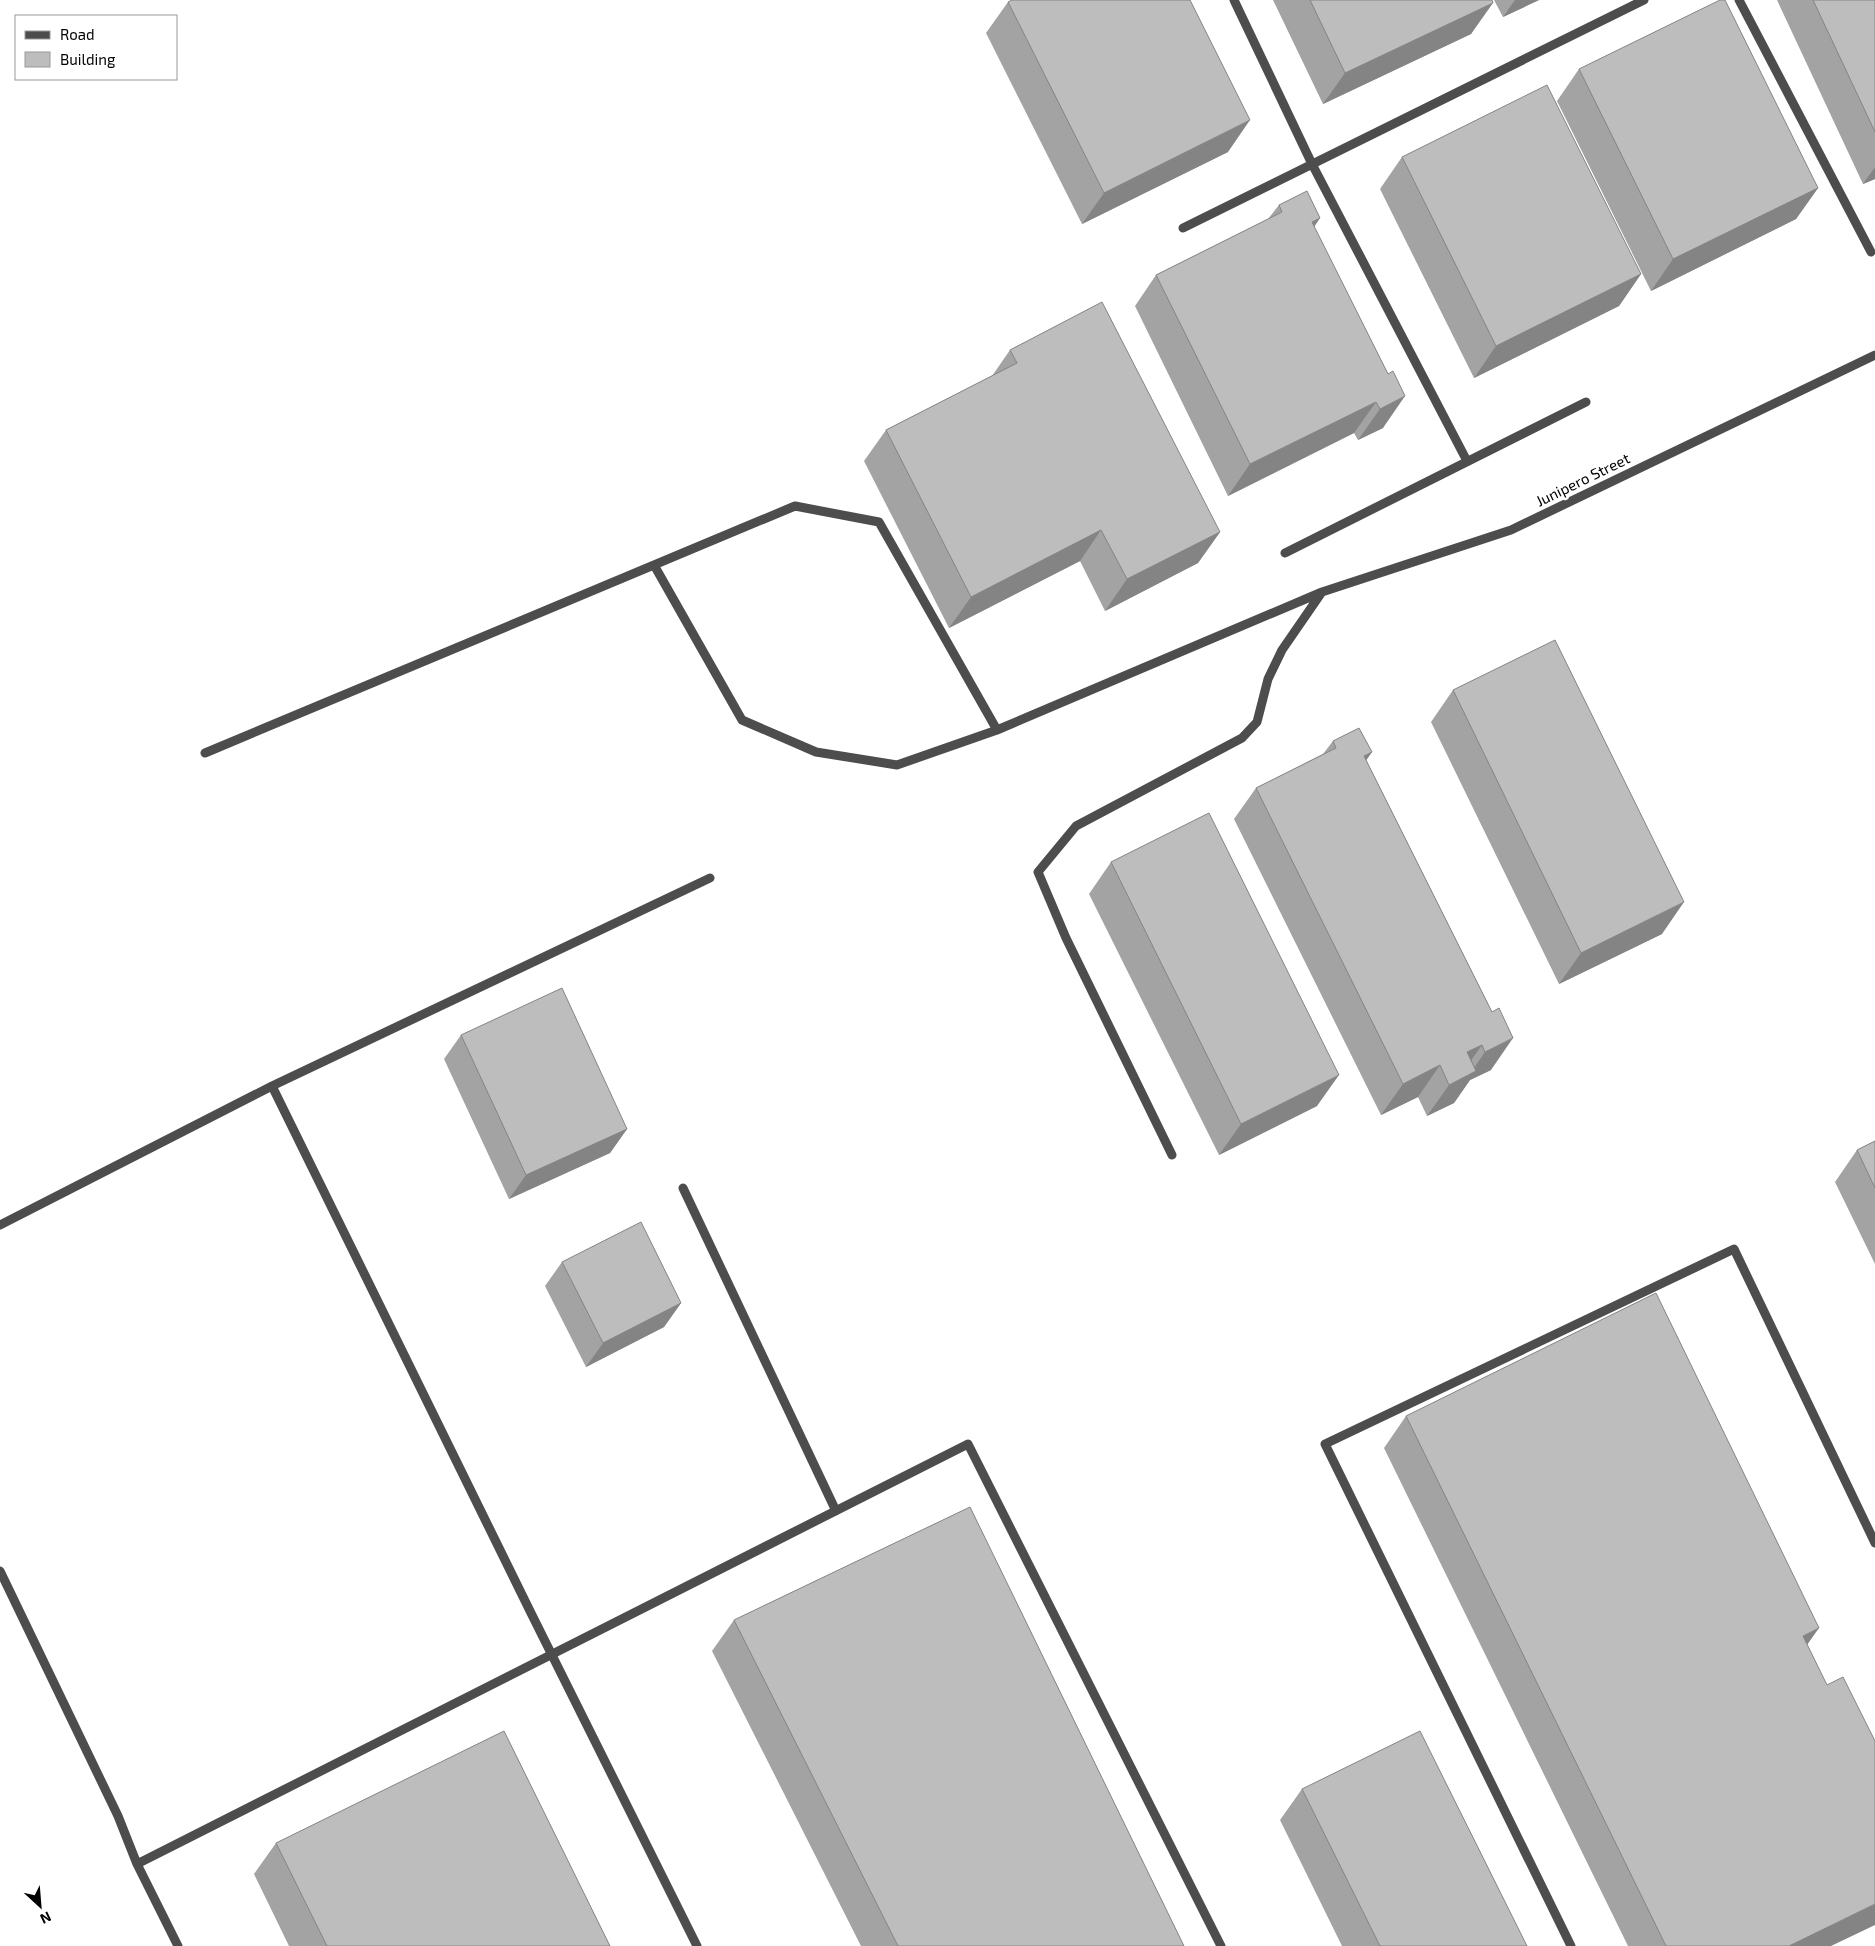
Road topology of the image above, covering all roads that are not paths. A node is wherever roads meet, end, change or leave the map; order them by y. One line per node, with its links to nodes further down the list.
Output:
1 (1234, 0): 4 (street)
2 (1644, 0): 4 (street)
3 (1739, 0): 6 (street)
4 (1312, 164): 5 (street); 9 (street)
5 (1183, 228)
6 (1871, 252)
7 (1875, 354): 12 (street, Junipero Street)
8 (1586, 402): 9 (street)
9 (1467, 461): 10 (street)
10 (1285, 553)
11 (654, 565): 13 (street, Junipero Street); 13 (street); 14 (street)
12 (1322, 592): 13 (street, Junipero Street); 17 (street)
13 (997, 730)
14 (206, 753)
15 (710, 878): 16 (street)
16 (272, 1086): 19 (street); 23 (street)
17 (1172, 1156)
18 (683, 1188): 20 (street)
19 (0, 1225)
20 (836, 1511): 23 (street); 27 (street)
21 (1875, 1543): 28 (street)
22 (0, 1571): 24 (street)
23 (551, 1655): 24 (street); 26 (street)
24 (137, 1864): 25 (street)
25 (178, 1946)
26 (697, 1946)
27 (1221, 1946)
28 (1571, 1946)

